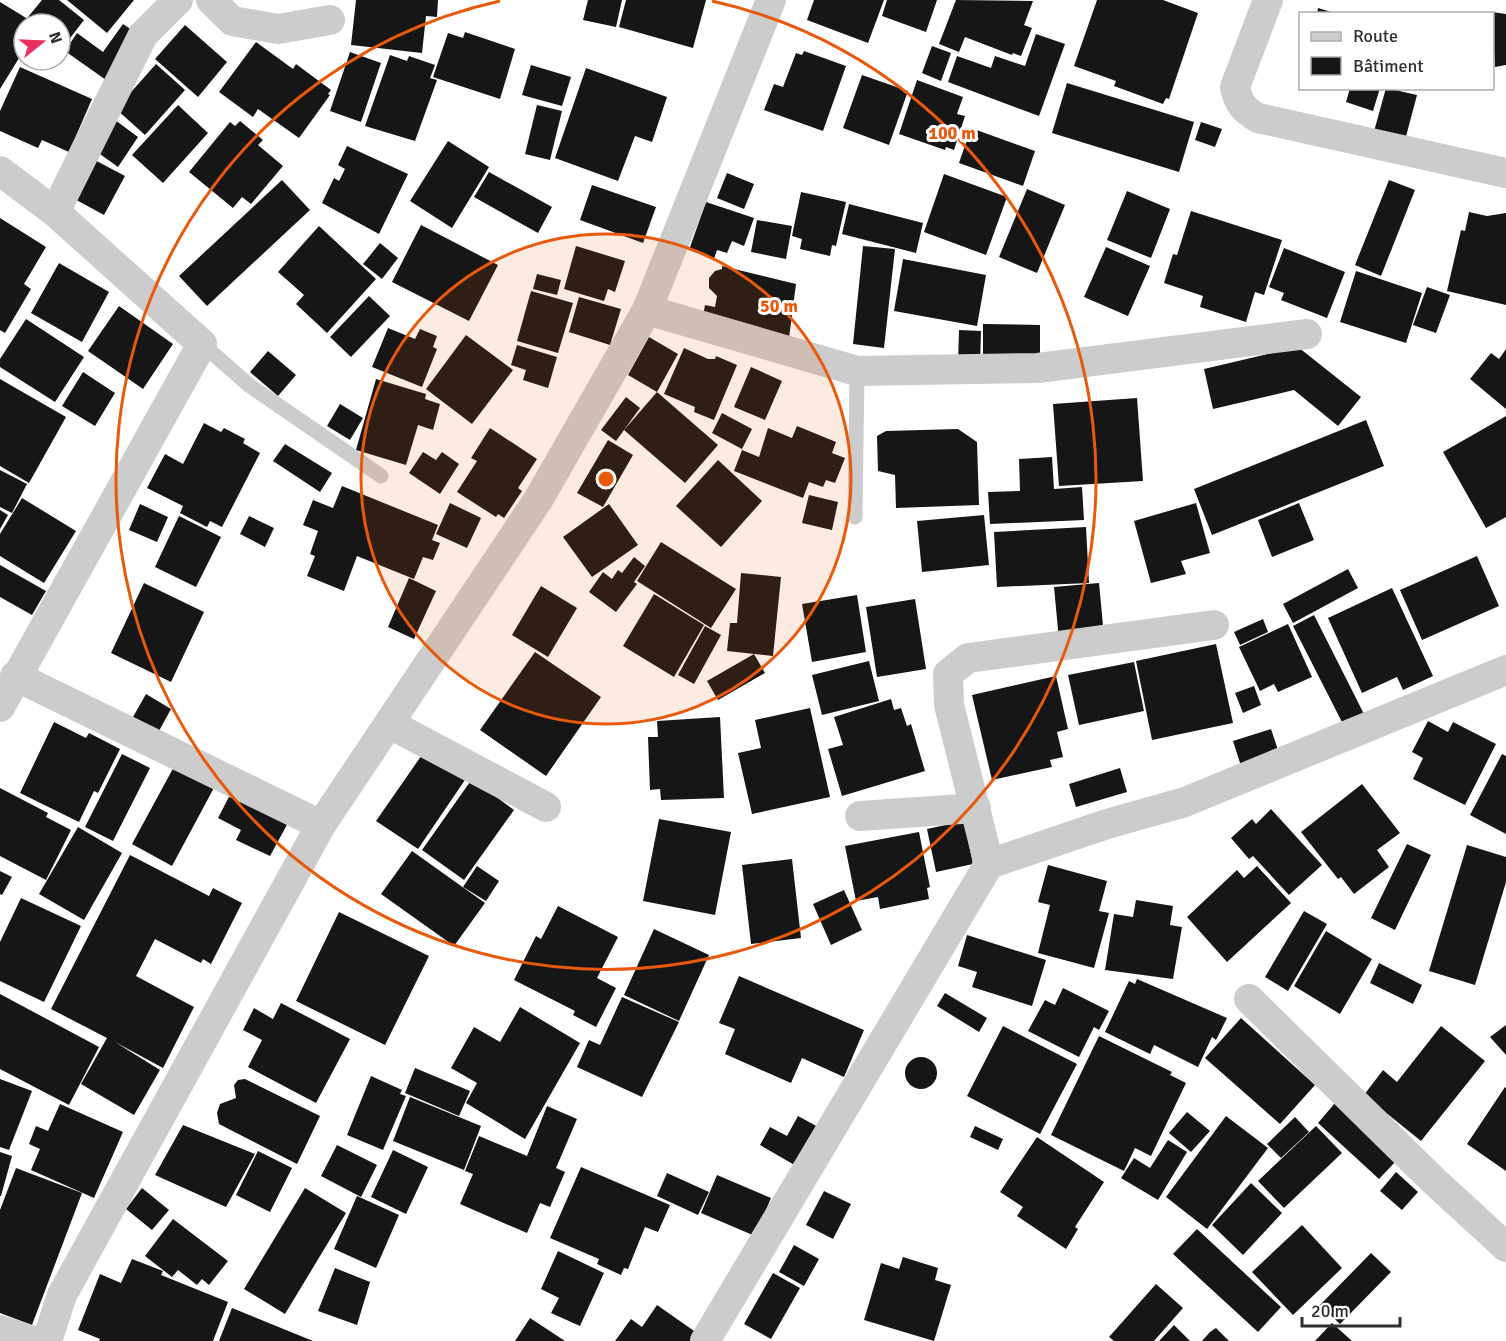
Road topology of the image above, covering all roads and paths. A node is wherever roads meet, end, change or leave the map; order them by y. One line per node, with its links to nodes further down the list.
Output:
1 (178, 0): 8 (street)
2 (211, 0): 5 (street)
3 (771, 0): 9 (street)
4 (1268, 0): 7 (street)
5 (330, 20)
6 (0, 171): 8 (street)
7 (1506, 174)
8 (55, 212): 11 (street)
9 (647, 310): 12 (street); 19 (street)
10 (1307, 334): 12 (street)
11 (202, 344): 13 (lane); 17 (street)
12 (857, 371): 14 (lane)
13 (381, 476)
14 (855, 517)
15 (1214, 625): 21 (street)
16 (1506, 670): 24 (street)
17 (15, 676): 18 (street); 23 (street)
18 (0, 707)
19 (390, 724): 20 (street); 23 (street)
20 (546, 807)
21 (976, 808): 22 (street); 24 (street)
22 (860, 816)
23 (321, 825): 29 (street)
24 (989, 864): 30 (street)
25 (1249, 999): 26 (street)
26 (1506, 1247)
27 (0, 1330): 28 (street)
28 (33, 1341)
29 (47, 1341)
30 (705, 1341)

